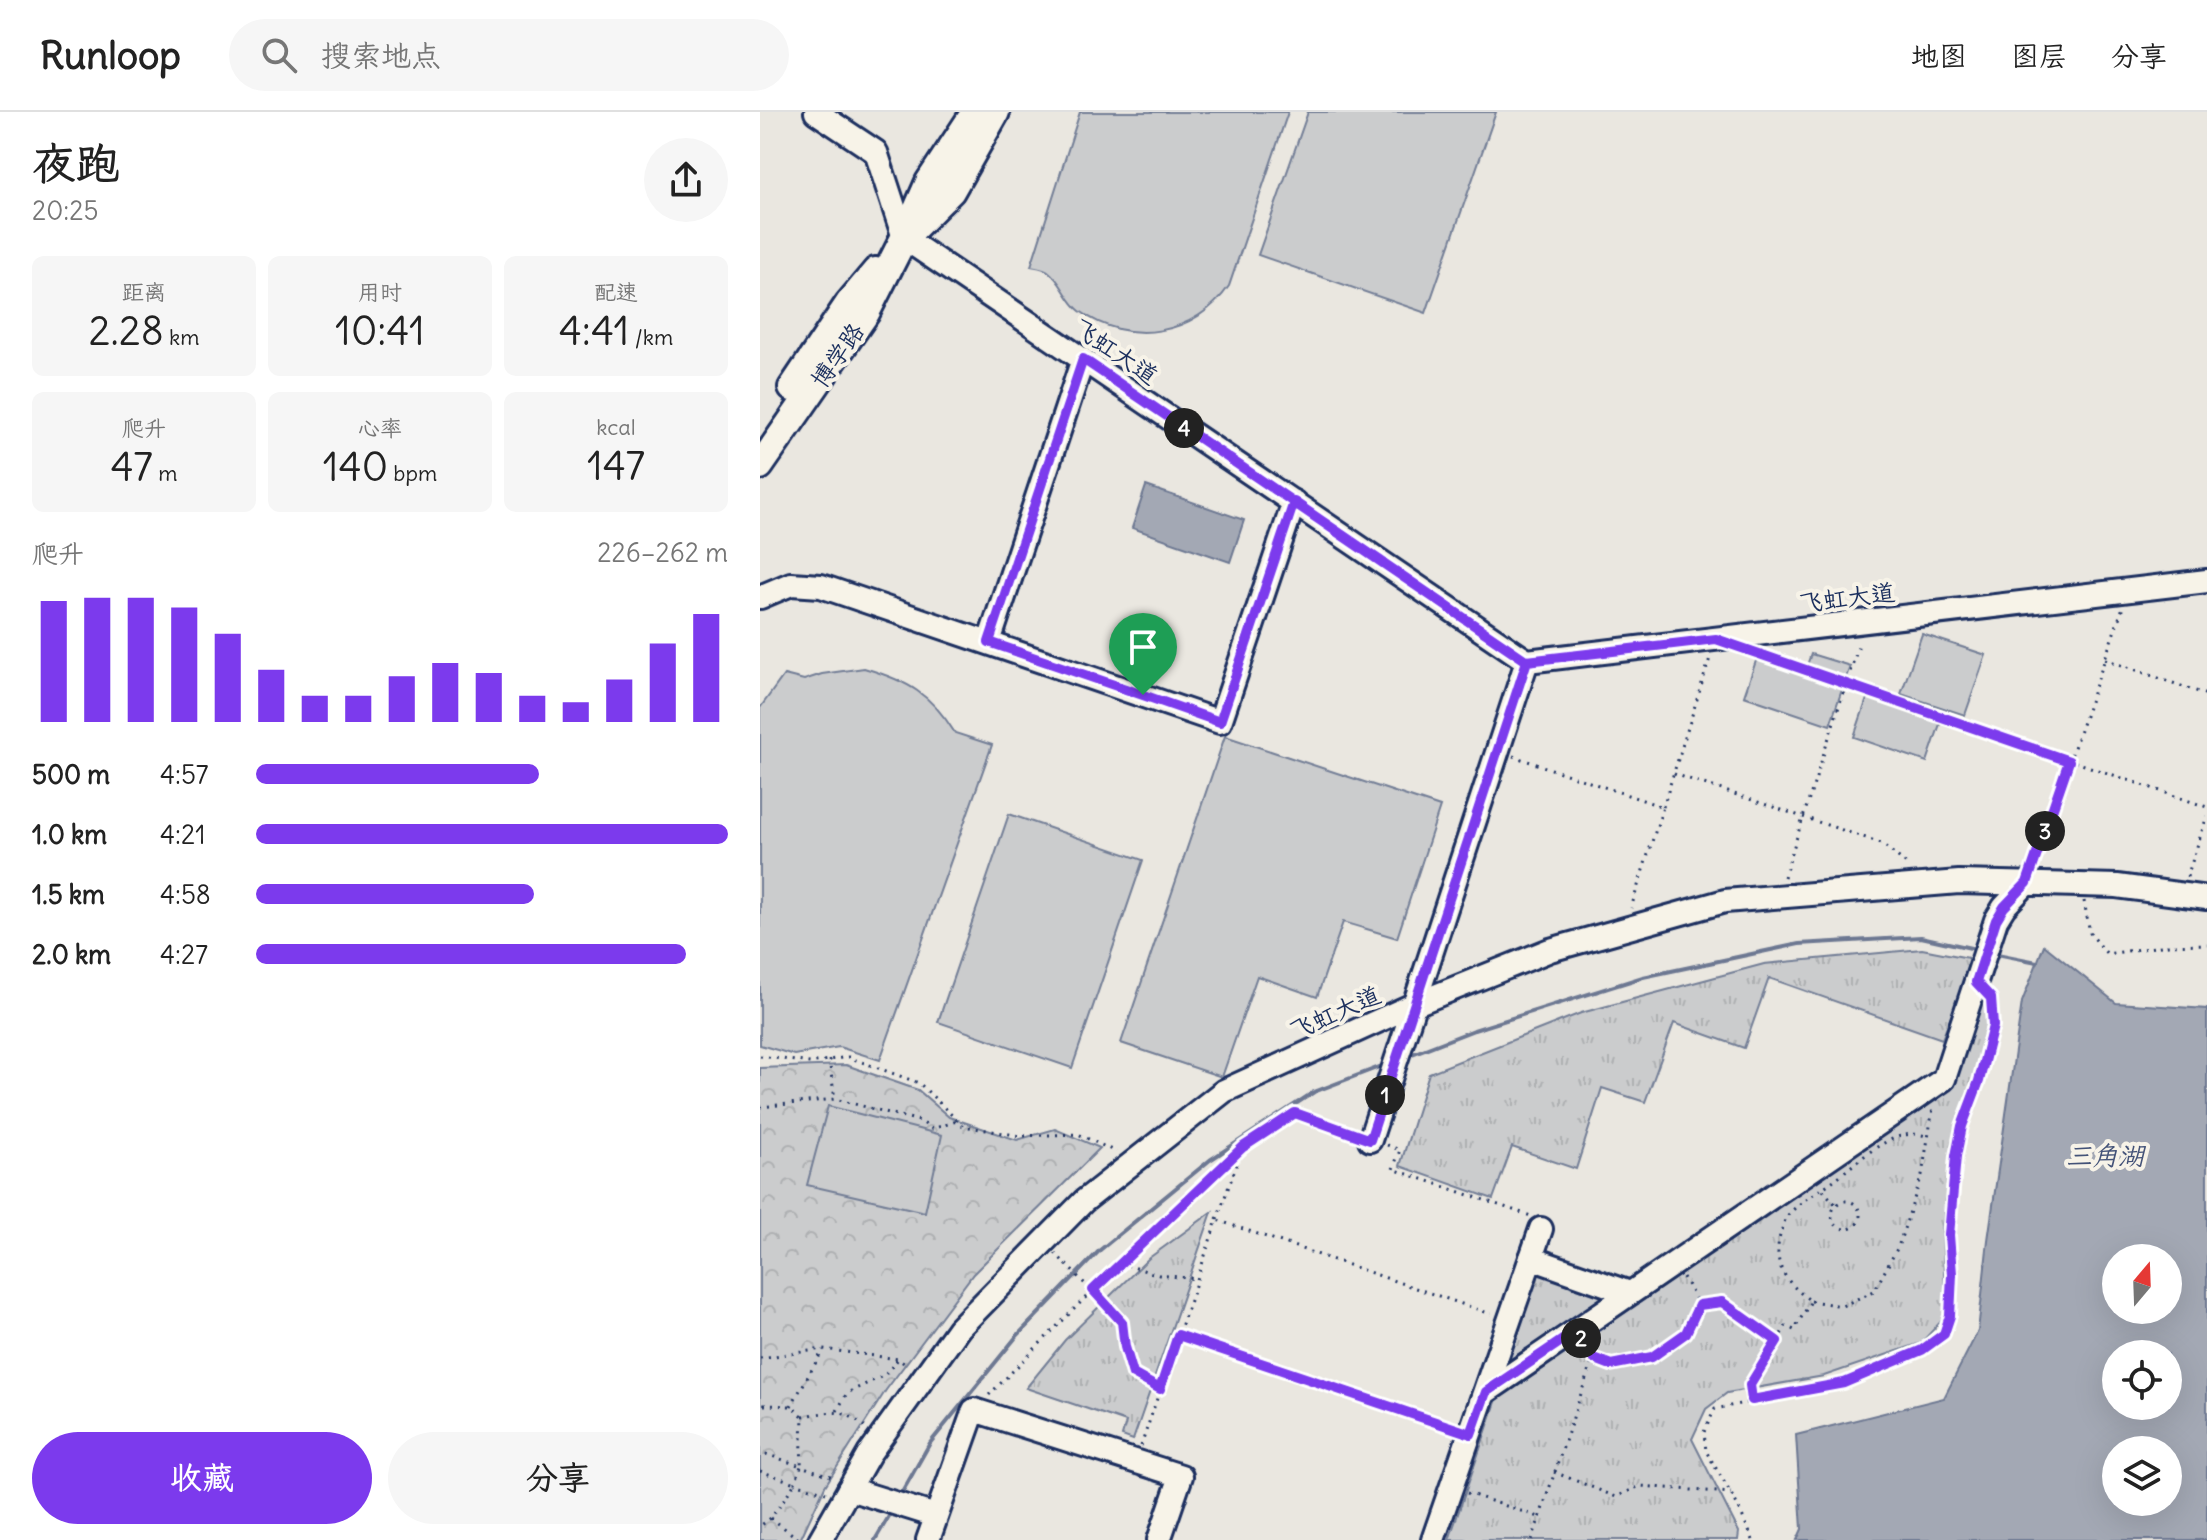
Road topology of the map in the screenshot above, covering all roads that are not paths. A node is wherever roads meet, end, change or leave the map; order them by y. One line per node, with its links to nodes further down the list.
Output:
1 (816, 112): 4 (street)
2 (975, 112): 4 (main road, 博学路)
3 (996, 112): 4 (main road, 博学路)
4 (904, 238): 5 (street, 飞虹大道); 6 (main road, 博学路); 7 (main road, 博学路)
5 (1083, 359): 8 (street, 飞虹大道); 11 (street)
6 (760, 434)
7 (760, 466)
8 (1294, 502): 11 (street); 12 (street, 飞虹大道)
9 (2207, 581): 12 (street, 飞虹大道)
10 (760, 597): 11 (street)
11 (989, 642)
12 (1527, 661): 15 (street)
13 (2027, 883): 14 (street, 飞虹大道); 15 (street, 飞虹大道); 19 (street)
14 (2207, 898)
15 (1413, 1005): 16 (street); 21 (street, 飞虹大道)
16 (1370, 1140)
17 (1541, 1229): 18 (street)
18 (1531, 1258): 19 (street); 20 (street)
19 (1630, 1293): 20 (street)
20 (1486, 1392): 26 (street)
21 (849, 1489): 22 (street); 23 (street, 飞虹大道)
22 (936, 1516): 24 (street); 25 (street)
23 (820, 1540)
24 (928, 1540)
25 (1159, 1540)
26 (1433, 1540)

